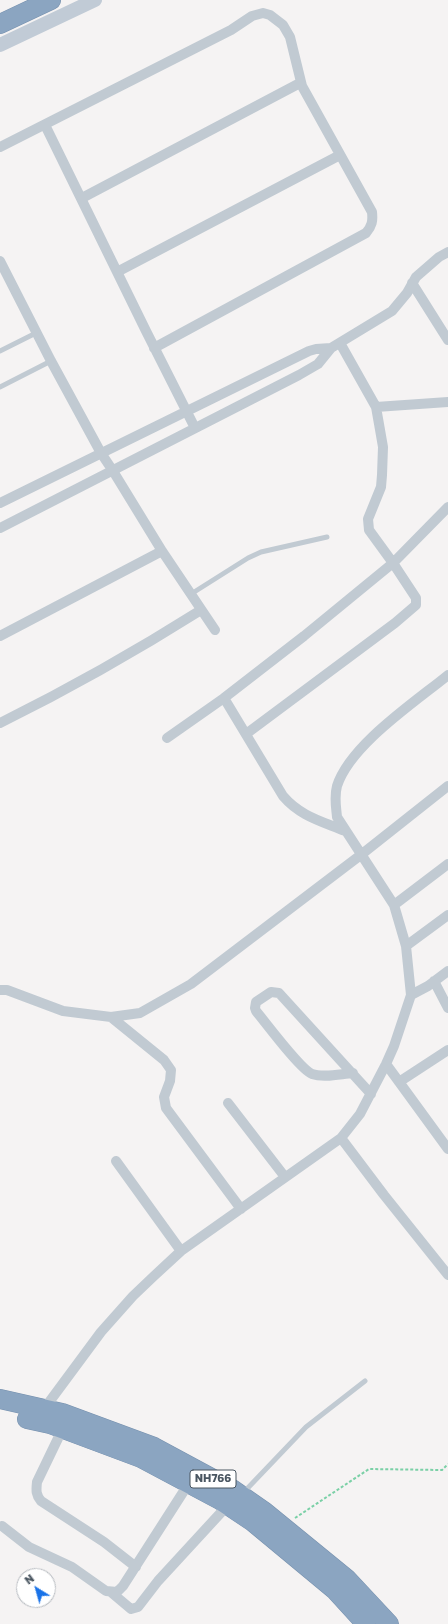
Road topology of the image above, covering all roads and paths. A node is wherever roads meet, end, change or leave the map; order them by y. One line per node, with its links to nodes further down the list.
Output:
1 (51, 0): 3 (highway)
2 (95, 0): 4 (street)
3 (0, 24)
4 (0, 45)
5 (300, 83): 6 (street); 8 (street); 9 (street)
6 (45, 125): 7 (street); 9 (street)
7 (0, 147)
8 (340, 155): 12 (street); 17 (street)
9 (82, 198): 12 (street)
10 (448, 252): 13 (street)
11 (0, 261): 14 (street)
12 (118, 272): 17 (street)
13 (412, 283): 15 (street); 16 (street)
14 (36, 332): 18 (lane); 19 (street)
15 (448, 340)
16 (336, 346): 22 (street); 23 (street); 24 (street)
17 (154, 348): 23 (street)
18 (0, 351)
19 (51, 361): 20 (lane); 25 (street)
20 (0, 387)
21 (448, 402): 22 (street)
22 (376, 407): 32 (street)
23 (187, 411): 24 (street); 25 (street)
24 (195, 428): 26 (street)
25 (100, 453): 26 (street); 27 (street)
26 (113, 471): 29 (street); 31 (street)
27 (0, 503)
28 (448, 507): 32 (street)
29 (0, 528)
30 (327, 537): 33 (lane)
31 (162, 551): 33 (street); 36 (street)
32 (393, 563): 38 (street); 40 (street)
33 (191, 594): 34 (street)
34 (201, 610): 35 (street); 39 (street)
35 (215, 630)
36 (0, 636)
37 (448, 675): 43 (street)
38 (224, 698): 40 (street); 41 (street)
39 (0, 724)
40 (246, 734): 43 (street)
41 (167, 738)
42 (448, 786): 44 (street)
43 (345, 831): 44 (street)
44 (362, 854): 46 (street); 54 (street)
45 (448, 864): 46 (street)
46 (394, 905): 48 (street)
47 (448, 915): 48 (street)
48 (406, 946): 52 (street)
49 (448, 971): 50 (street)
50 (434, 981): 52 (street); 53 (street)
51 (0, 990): 54 (street)
52 (411, 995): 56 (street)
53 (448, 1008)
54 (111, 1017): 65 (street)
55 (448, 1050): 58 (street)
56 (386, 1064): 58 (street); 59 (street)
57 (353, 1073): 57 (street); 59 (street)
58 (399, 1082): 62 (street)
59 (371, 1094): 61 (street)
60 (228, 1103): 64 (street)
61 (341, 1138): 64 (street); 67 (street)
62 (448, 1149)
63 (116, 1161): 66 (street)
64 (285, 1177): 65 (street)
65 (241, 1209): 66 (street)
66 (182, 1251): 71 (street)
67 (448, 1275)
68 (365, 1381): 75 (lane)
69 (0, 1399): 71 (highway, NH766)
70 (0, 1413): 71 (highway, NH766)
71 (43, 1415): 72 (highway, NH766); 75 (highway, NH766)
72 (63, 1428): 74 (highway, NH766); 78 (street)
73 (448, 1464): 77 (path)
74 (189, 1483): 75 (highway, NH766); 78 (street)
75 (234, 1500): 77 (highway, NH766); 79 (street); 80 (highway, NH766)
76 (2, 1526): 79 (street)
77 (282, 1526): 81 (highway, NH766)
78 (136, 1567): 79 (street)
79 (112, 1593)
80 (366, 1624)
81 (389, 1624)

